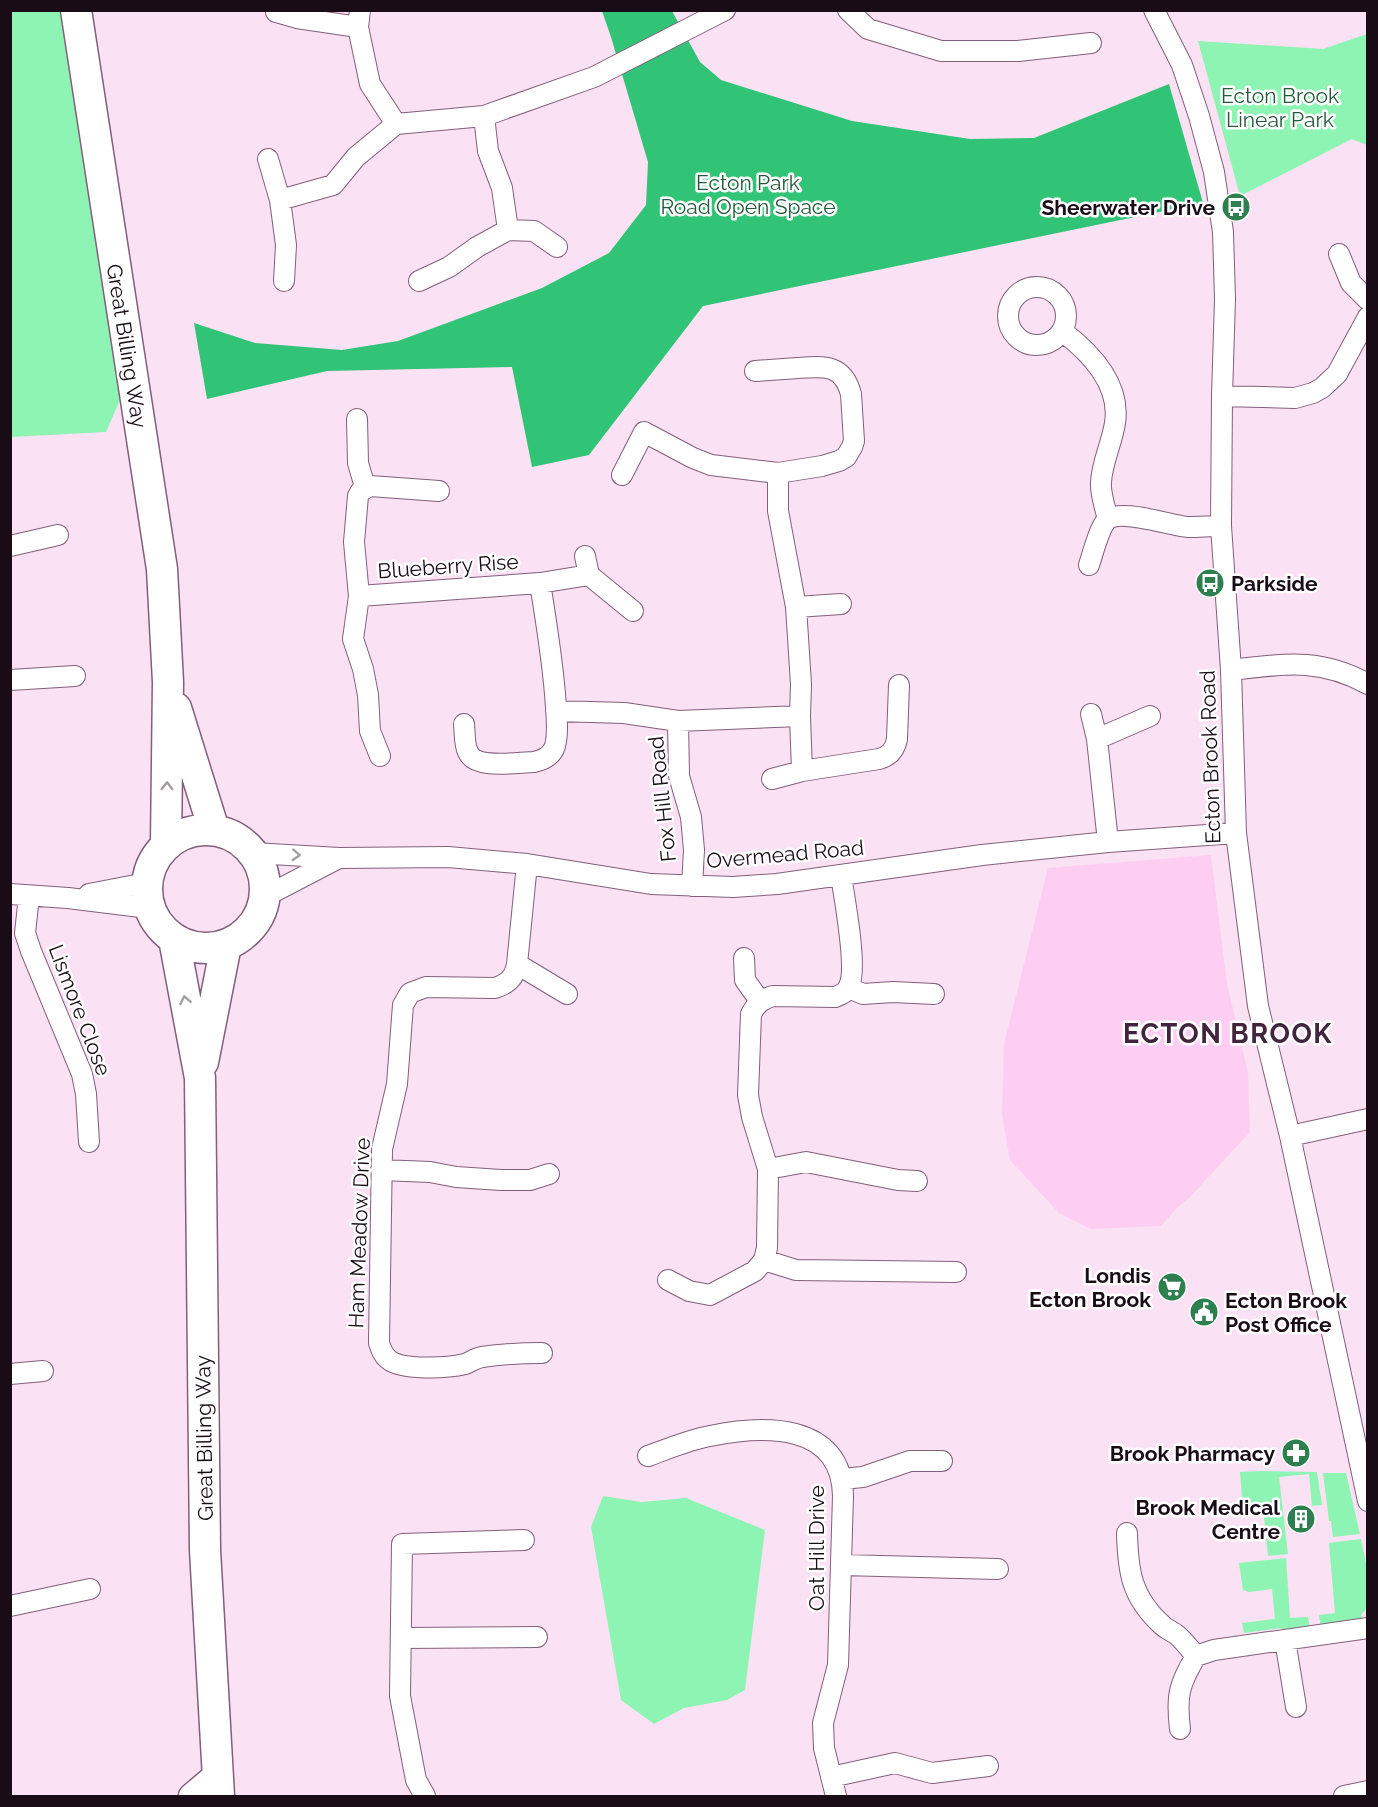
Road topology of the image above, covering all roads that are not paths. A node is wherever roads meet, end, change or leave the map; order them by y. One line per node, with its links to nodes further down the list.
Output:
1 (76, 10): 40 (main road, Great Billing Way)
2 (725, 10): 8 (street)
3 (848, 10): 7 (street)
4 (1155, 10): 21 (street, Ecton Brook Road)
5 (276, 12): 6 (street)
6 (359, 19): 9 (street)
7 (1090, 43)
8 (484, 116): 9 (street); 12 (street)
9 (396, 124): 11 (street)
10 (268, 159): 11 (street)
11 (280, 200): 15 (street)
12 (508, 230): 13 (street); 16 (street)
13 (557, 247)
14 (1339, 254): 17 (street)
15 (284, 281)
16 (419, 281)
17 (1368, 300)
18 (1368, 317): 21 (street)
19 (1062, 331): 27 (street)
20 (755, 371): 23 (street)
21 (1222, 396): 28 (street, Ecton Brook Road)
22 (357, 419): 25 (street)
23 (778, 473): 24 (street); 35 (street)
24 (622, 476)
25 (365, 487): 26 (street); 33 (street, Blueberry Rise)
26 (439, 491)
27 (1108, 519): 28 (street); 31 (street)
28 (1221, 526): 37 (street, Ecton Brook Road)
29 (58, 535): 30 (street)
30 (10, 546)
31 (1089, 565)
32 (540, 583): 33 (street, Blueberry Rise); 36 (street); 43 (street, Blueberry Rise)
33 (359, 596): 50 (street, Blueberry Rise)
34 (841, 604): 35 (street)
35 (796, 607): 45 (street)
36 (633, 611)
37 (1231, 670): 41 (street); 54 (street, Ecton Brook Road)
38 (75, 676): 39 (street)
39 (10, 680)
40 (168, 682): 53 (main road, Great Billing Way); 56 (main road, Great Billing Way, one-way to 40)
41 (1368, 684)
42 (899, 685): 51 (street)
43 (556, 711): 47 (street); 48 (street, Blueberry Rise)
44 (1091, 714): 49 (street)
45 (800, 716): 47 (street, Fox Hill Road); 51 (street)
46 (1150, 716): 49 (street)
47 (678, 722): 61 (street, Fox Hill Road)
48 (464, 724)
49 (1097, 739): 55 (street)
50 (380, 756)
51 (802, 771): 52 (street)
52 (772, 779)
53 (214, 830): 56 (main road); 57 (main road)
54 (1236, 833): 55 (street, Overmead Road); 75 (street, Ecton Brook Road)
55 (1108, 842): 60 (street, Overmead Road)
56 (166, 844): 63 (main road)
57 (253, 853): 58 (street, Overmead Road, one-way to 58); 64 (main road)
58 (339, 858): 59 (street, Overmead Road); 64 (street, Overmead Road)
59 (527, 864): 61 (street, Overmead Road); 68 (street)
60 (841, 874): 61 (street, Overmead Road); 69 (street)
61 (692, 886)
62 (20, 895): 63 (street); 76 (street, Lismore Close)
63 (148, 896): 65 (main road)
64 (264, 897): 66 (main road)
65 (174, 939): 66 (main road); 73 (main road, Great Billing Way, one-way to 65)
66 (226, 945): 73 (main road, Great Billing Way)
67 (744, 958): 72 (street)
68 (517, 964): 70 (street); 78 (street, Ham Meadow Drive)
69 (849, 988): 71 (street); 72 (street)
70 (567, 994)
71 (934, 994)
72 (760, 1001): 77 (street)
73 (200, 1078): 106 (main road, Great Billing Way)
74 (1368, 1119): 75 (street)
75 (1290, 1136): 90 (street, Ecton Brook Road)
76 (88, 1142)
77 (768, 1169): 80 (street); 81 (street)
78 (381, 1170): 79 (street); 84 (street, Ham Meadow Drive)
79 (549, 1174)
80 (917, 1181)
81 (764, 1260): 82 (street); 83 (street)
82 (956, 1272)
83 (668, 1280)
84 (542, 1353)
85 (43, 1371): 86 (street)
86 (10, 1374)
87 (648, 1456): 89 (street, Oat Hill Drive)
88 (942, 1461): 89 (street)
89 (842, 1479): 93 (street, Oat Hill Drive)
90 (1368, 1501)
91 (1127, 1533): 101 (street)
92 (524, 1540): 99 (street)
93 (842, 1565): 94 (street); 105 (street, Oat Hill Drive)
94 (998, 1569)
95 (90, 1589): 96 (street)
96 (10, 1606)
97 (1368, 1628): 100 (street)
98 (537, 1637): 99 (street)
99 (401, 1638): 109 (street)
100 (1285, 1640): 101 (street); 102 (street)
101 (1196, 1656): 103 (street)
102 (1296, 1707)
103 (1180, 1729)
104 (988, 1766): 105 (street)
105 (831, 1777): 110 (street, Oat Hill Drive)
106 (218, 1785): 108 (street)
107 (1368, 1791): 111 (street)
108 (190, 1797)
109 (425, 1797)
110 (836, 1797)
111 (1344, 1797)

